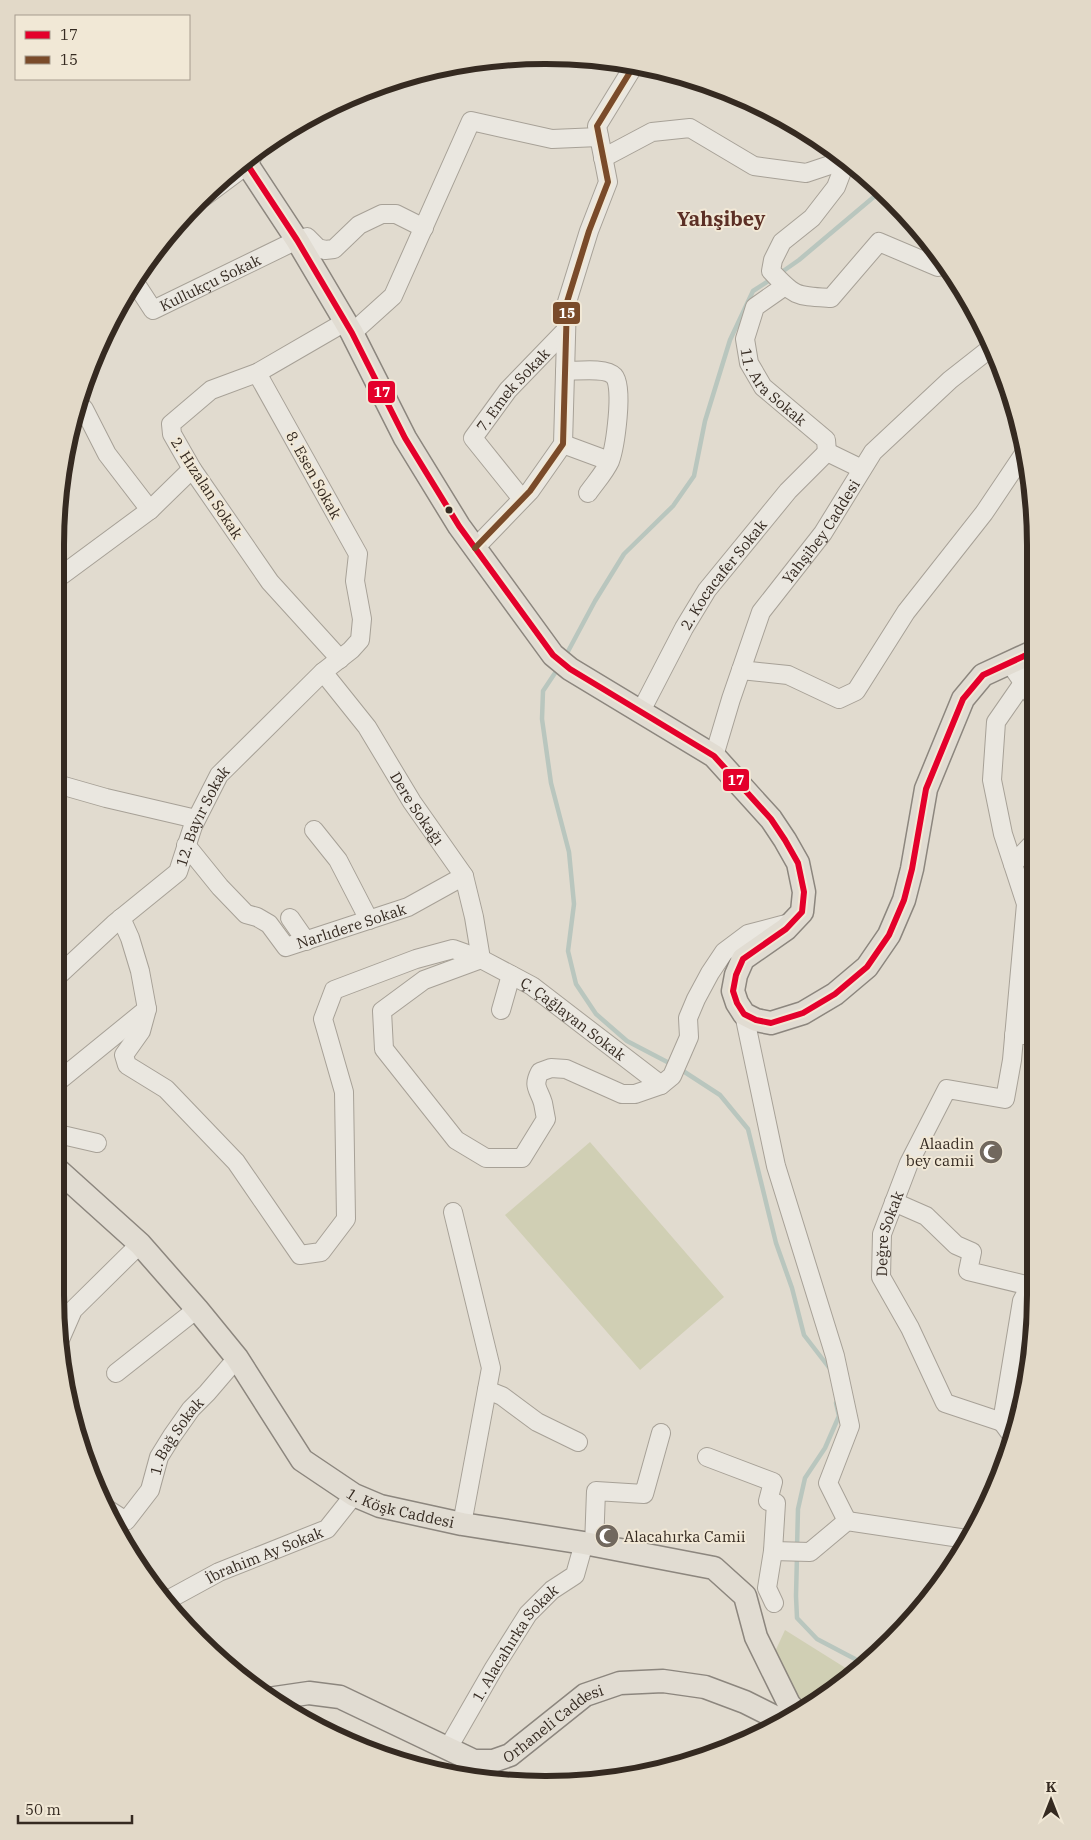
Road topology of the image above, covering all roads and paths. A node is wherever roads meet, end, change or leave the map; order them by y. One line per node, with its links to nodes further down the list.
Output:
1 (630, 72): 2 (street)
2 (599, 137): 3 (street); 7 (street, 2. Hızalan Sokak)
3 (603, 158): 5 (street); 13 (street)
4 (252, 163): 8 (main road)
5 (838, 163)
6 (844, 167): 10 (street)
7 (424, 228): 8 (street); 12 (street, 2. Hızalan Sokak)
8 (297, 240): 11 (street, Kullukçu Sokak); 12 (main road)
9 (938, 267): 10 (street)
10 (785, 286): 19 (street, 11. Ara Sokak)
11 (139, 288)
12 (348, 327): 16 (street, 2. Hızalan Sokak); 27 (main road)
13 (566, 330): 15 (street); 25 (street, 7. Emek Sokak)
14 (987, 351): 23 (street, Yahşibey Caddesi)
15 (565, 371): 18 (street); 21 (street)
16 (257, 373): 22 (street, 2. Hızalan Sokak); 30 (street, 8. Esen Sokak)
17 (84, 409): 26 (street)
18 (563, 444): 21 (street); 25 (street)
19 (827, 452): 23 (street); 36 (street, 2. Kocacafer Sokak)
20 (1019, 460): 32 (street)
21 (610, 461): 24 (street)
22 (192, 469): 26 (street); 30 (street, 2. Hızalan Sokak)
23 (862, 469): 32 (street, Yahşibey Caddesi)
24 (588, 493)
25 (522, 499): 27 (street)
26 (150, 510): 28 (street)
27 (475, 548): 36 (main road)
28 (64, 574)
29 (1027, 654): 31 (main road)
30 (340, 659): 33 (street, 12. Bayır Sokak)
31 (1009, 662): 34 (street); 57 (main road)
32 (741, 670): 37 (street, Yahşibey Caddesi)
33 (323, 672): 39 (street, 12. Bayır Sokak); 44 (street, Dere Sokağı)
34 (1023, 683): 35 (street); 43 (street)
35 (1027, 689)
36 (642, 711): 37 (main road)
37 (714, 756): 49 (main road)
38 (64, 786): 39 (street)
39 (196, 819): 41 (street, 12. Bayır Sokak)
40 (314, 830): 48 (street)
41 (186, 845): 46 (street, 12. Bayır Sokak); 50 (street, Narlıdere Sokak)
42 (1027, 849): 43 (street)
43 (1013, 864): 45 (street)
44 (464, 876): 48 (street, Narlıdere Sokak); 52 (street, Dere Sokağı)
45 (1027, 915)
46 (121, 918): 53 (street, 12. Bayır Sokak); 55 (street)
47 (290, 918): 50 (street)
48 (370, 920): 50 (street, Narlıdere Sokak)
49 (794, 921): 57 (main road); 60 (street)
50 (306, 941)
51 (1027, 950): 58 (street)
52 (481, 959): 54 (street, Ç. Çağlayan Sokak); 55 (street, Ç. Çağlayan Sokak); 60 (street)
53 (64, 970)
54 (511, 975): 56 (street); 60 (street, Ç. Çağlayan Sokak)
55 (148, 1009): 61 (street)
56 (501, 1010)
57 (744, 1014): 82 (street)
58 (1014, 1035): 59 (street); 65 (street, Değre Sokak)
59 (1027, 1035)
60 (670, 1074)
61 (64, 1077)
62 (64, 1135): 63 (street)
63 (97, 1143)
64 (64, 1176): 67 (main road, 1. Köşk Caddesi)
65 (894, 1202): 68 (street); 75 (street, Değre Sokak)
66 (453, 1212): 74 (street)
67 (140, 1244): 70 (main road, 1. Köşk Caddesi); 71 (street)
68 (1027, 1283)
69 (1027, 1293): 75 (street)
70 (197, 1310): 72 (main road, 1. Köşk Caddesi); 73 (street)
71 (65, 1328)
72 (238, 1358): 80 (main road, 1. Köşk Caddesi); 81 (street, 1. Bağ Sokak)
73 (116, 1373)
74 (487, 1390): 78 (street); 83 (street)
75 (1002, 1422): 76 (street)
76 (1008, 1430)
77 (661, 1433): 85 (street, 1. Alacahırka Sokak)
78 (578, 1442)
79 (707, 1458): 86 (street)
80 (354, 1495): 83 (main road, 1. Köşk Caddesi); 87 (street, İbrahim Ay Sokak)
81 (117, 1515)
82 (847, 1521): 84 (street); 86 (street)
83 (462, 1524): 85 (main road, 1. Köşk Caddesi)
84 (961, 1538)
85 (589, 1544): 90 (main road, 1. Köşk Caddesi); 92 (street, 1. Alacahırka Sokak)
86 (777, 1551): 88 (street)
87 (171, 1598)
88 (774, 1604)
89 (280, 1696): 92 (main road, Orhaneli Caddesi)
90 (793, 1708)
91 (776, 1718): 92 (main road, Orhaneli Caddesi)
92 (448, 1748)

